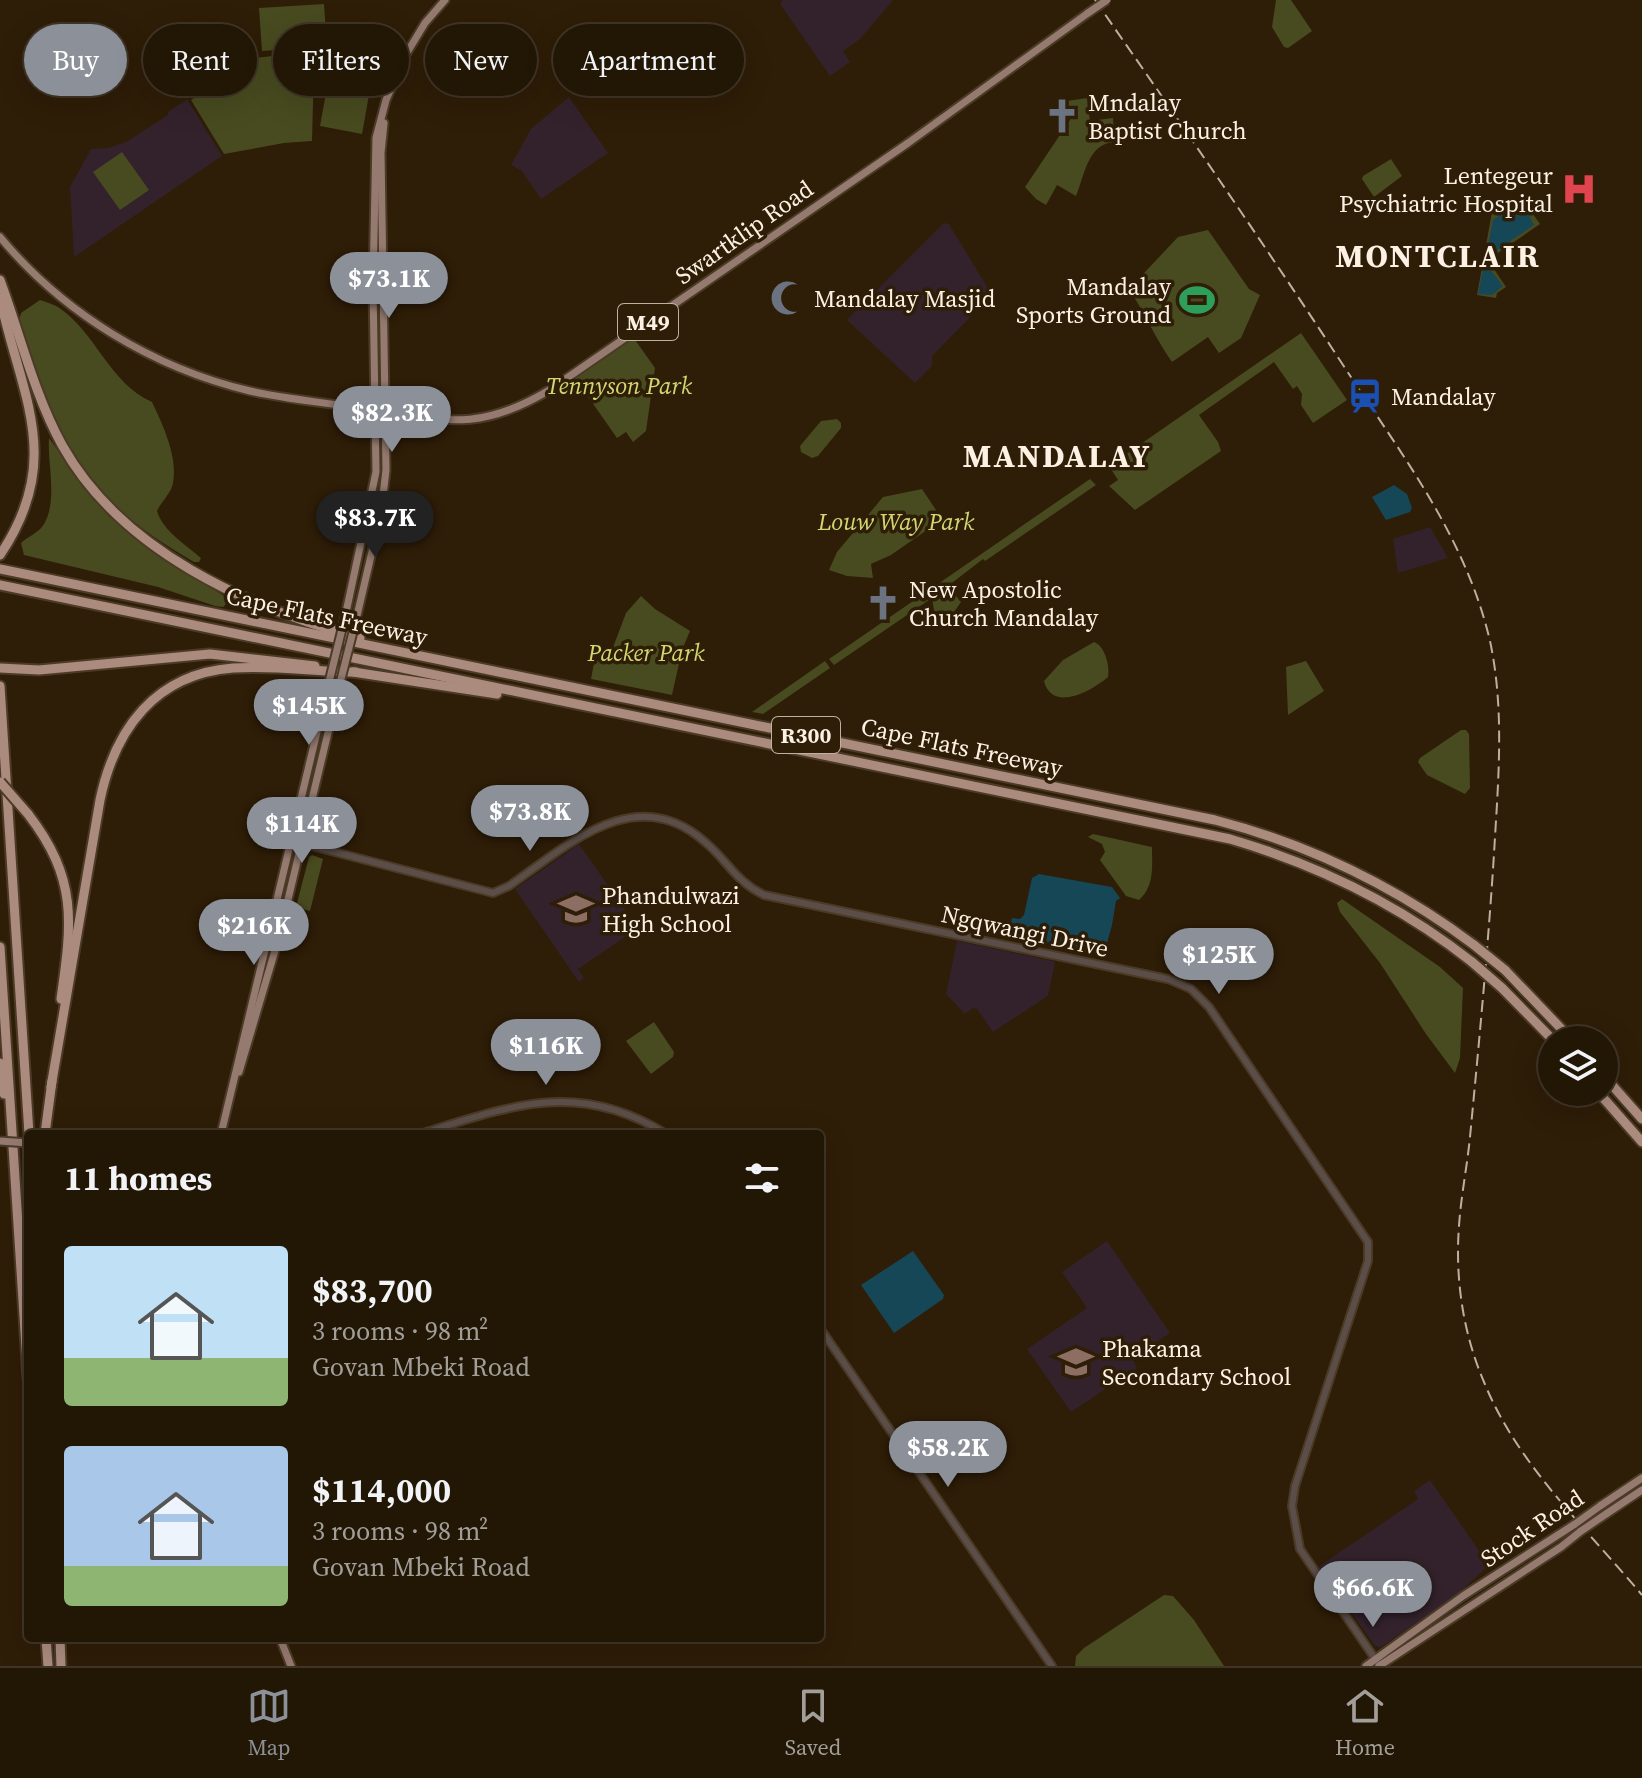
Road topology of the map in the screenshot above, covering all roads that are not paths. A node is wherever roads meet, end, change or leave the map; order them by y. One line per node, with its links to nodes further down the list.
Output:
1 (445, 0): 3 (main road)
2 (1107, 0): 10 (main road, Swartklip Road / M49, bridge)
3 (409, 50)
4 (389, 96): 9 (main road)
5 (390, 96): 10 (main road)
6 (0, 237): 9 (main road, M49)
7 (0, 280): 15 (highway)
8 (0, 298): 11 (highway)
9 (376, 410): 10 (main road, Swartklip Road / M49); 20 (main road, bridge)
10 (386, 412): 21 (main road, bridge)
11 (0, 555)
12 (4, 570): 15 (highway, Cape Flats Freeway / R300)
13 (4, 586): 18 (highway, Cape Flats Freeway / R300)
14 (0, 668): 16 (highway)
15 (479, 668): 24 (highway, Cape Flats Freeway / R300, bridge)
16 (356, 672): 18 (highway); 26 (highway)
17 (0, 686): 33 (highway)
18 (567, 702): 23 (highway, Cape Flats Freeway / R300, bridge)
19 (0, 782): 26 (highway, bridge)
20 (292, 841): 21 (street); 29 (main road)
21 (302, 844): 29 (main road); 51 (street, Ngqwangi Drive)
22 (0, 947): 41 (highway)
23 (1539, 1026)
24 (1559, 1026)
25 (0, 1063): 41 (highway)
26 (51, 1087): 34 (highway)
27 (1618, 1089): 31 (highway)
28 (1618, 1092): 32 (highway)
29 (230, 1097): 35 (main road)
30 (1610, 1106): 39 (highway)
31 (1642, 1112)
32 (1642, 1119)
33 (29, 1130)
34 (46, 1130)
35 (222, 1130)
36 (433, 1130): 37 (street)
37 (658, 1130)
38 (0, 1141): 40 (main road, bridge)
39 (1642, 1142)
40 (24, 1143)
41 (15, 1205): 42 (highway)
42 (24, 1325)
43 (824, 1334): 55 (street)
44 (1642, 1478): 46 (main road, Stock Road)
45 (1642, 1490): 46 (main road, Stock Road)
46 (1603, 1510): 47 (main road, Stock Road, bridge)
47 (1578, 1528): 51 (main road, Stock Road); 51 (main road, Stock Road)
48 (46, 1642): 52 (highway)
49 (60, 1642): 53 (highway)
50 (282, 1642): 54 (main road)
51 (1378, 1664): 56 (main road, Stock Road)
52 (48, 1666)
53 (61, 1666)
54 (291, 1666)
55 (1052, 1666)
56 (1366, 1666)

